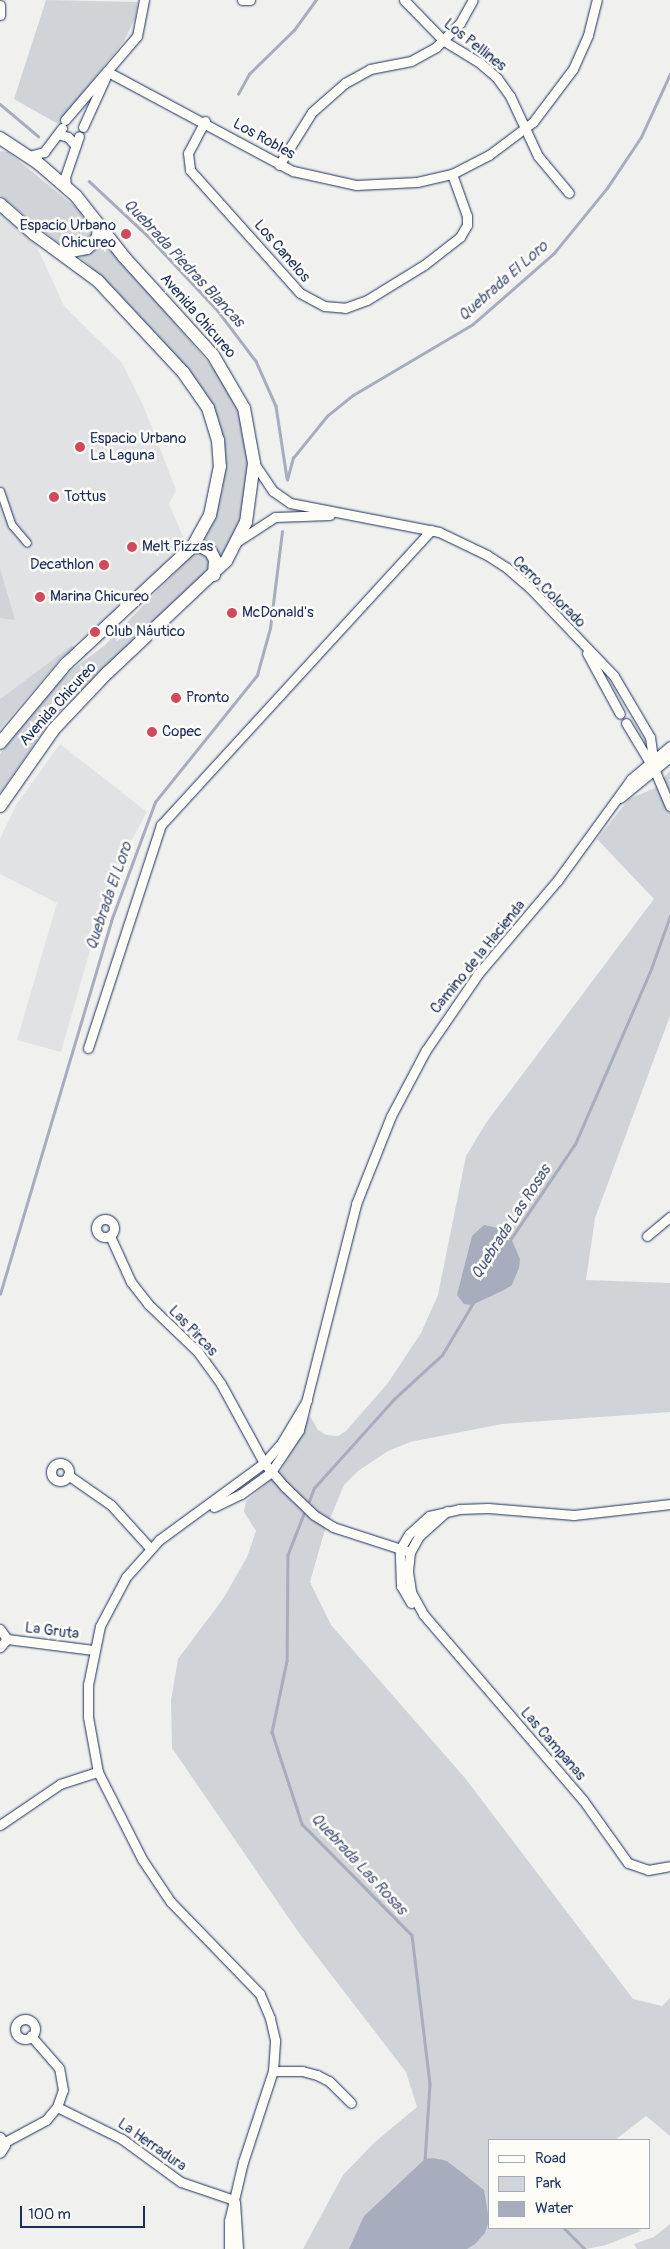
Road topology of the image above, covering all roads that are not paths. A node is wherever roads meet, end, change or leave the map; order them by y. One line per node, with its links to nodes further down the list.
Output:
1 (144, 0): 10 (street)
2 (242, 0): 3 (street)
3 (250, 0)
4 (404, 0): 9 (street, Los Pellines)
5 (473, 0): 9 (street)
6 (597, 0): 14 (street, Los Robles)
7 (0, 5): 8 (street)
8 (0, 15)
9 (444, 41): 14 (street, Los Pellines); 19 (street)
10 (108, 72): 11 (street, Los Robles); 12 (street); 13 (street)
11 (205, 121): 19 (street, Los Robles); 20 (street, Los Canelos)
12 (62, 127): 17 (street); 18 (street)
13 (83, 127)
14 (524, 131): 20 (street, Los Robles); 22 (street, Los Pellines)
15 (79, 136): 17 (street)
16 (3, 142): 18 (main road, Avenida Chicureo)
17 (75, 145): 21 (street)
18 (29, 156): 21 (main road, Avenida Chicureo)
19 (279, 165): 20 (street, Los Robles)
20 (452, 174)
21 (66, 186): 24 (main road, Avenida Chicureo)
22 (569, 193)
23 (0, 204): 25 (main road, Avenida Chicureo)
24 (100, 226): 25 (main road); 26 (main road, Avenida Chicureo)
25 (61, 253): 32 (main road, Avenida Chicureo)
26 (254, 463): 28 (street, Cerro Colorado); 30 (main road, Avenida Chicureo)
27 (0, 491): 31 (street)
28 (352, 515): 29 (street, Cerro Colorado); 30 (street, Cerro Colorado)
29 (431, 530): 34 (street, Cerro Colorado); 48 (street)
30 (238, 542): 33 (main road, Avenida Chicureo)
31 (27, 543)
32 (192, 547): 33 (main road); 39 (main road, Avenida Chicureo)
33 (214, 575): 44 (main road, Avenida Chicureo)
34 (584, 646): 35 (street, Cerro Colorado); 36 (street, Cerro Colorado)
35 (626, 696): 36 (street); 42 (street, Cerro Colorado)
36 (615, 705): 37 (street, Cerro Colorado)
37 (620, 714)
38 (626, 723): 42 (street, Cerro Colorado)
39 (0, 743)
40 (670, 746): 42 (street, Camino de la Hacienda)
41 (670, 757): 43 (street, Camino de la Hacienda)
42 (652, 759): 43 (street, Cerro Colorado); 45 (street, Camino de la Hacienda)
43 (655, 771): 45 (street, Camino de la Hacienda); 47 (street, Cerro Colorado)
44 (4, 792): 46 (main road, Avenida Chicureo)
45 (616, 801): 52 (street, Camino de la Hacienda)
46 (0, 806)
47 (670, 806)
48 (88, 1048)
49 (670, 1218): 51 (street)
50 (110, 1236): 53 (street, Las Pircas)
51 (647, 1236)
52 (307, 1400): 53 (street, Camino de la Hacienda); 54 (street, Camino de la Hacienda)
53 (264, 1463): 54 (street, Las Pircas); 57 (street, Camino de la Hacienda)
54 (271, 1472): 57 (street, Camino de la Hacienda); 60 (street)
55 (68, 1475): 59 (street)
56 (670, 1504): 58 (street)
57 (204, 1510): 59 (street, Camino de la Hacienda)
58 (446, 1511): 60 (street); 61 (street)
59 (150, 1548): 66 (street, Camino de la Hacienda)
60 (400, 1549): 61 (street); 62 (street, Las Campanas)
61 (410, 1552): 62 (street, Las Campanas)
62 (423, 1614): 69 (street, Las Campanas)
63 (0, 1629): 64 (street, La Gruta)
64 (7, 1639): 65 (street, La Gruta); 66 (street, La Gruta)
65 (0, 1647)
66 (93, 1650): 67 (street, Camino de la Hacienda)
67 (98, 1772): 68 (street); 71 (street, Camino de la Hacienda)
68 (0, 1825)
69 (670, 1866)
70 (31, 2036): 73 (street)
71 (273, 2071): 72 (street); 76 (street, Camino de la Hacienda)
72 (351, 2103)
73 (57, 2107): 74 (street); 76 (street, La Herradura)
74 (2, 2140): 75 (street)
75 (0, 2153)
76 (234, 2200): 77 (street, Camino de la Hacienda); 78 (street, Camino de la Hacienda)
77 (229, 2249)
78 (238, 2249)

